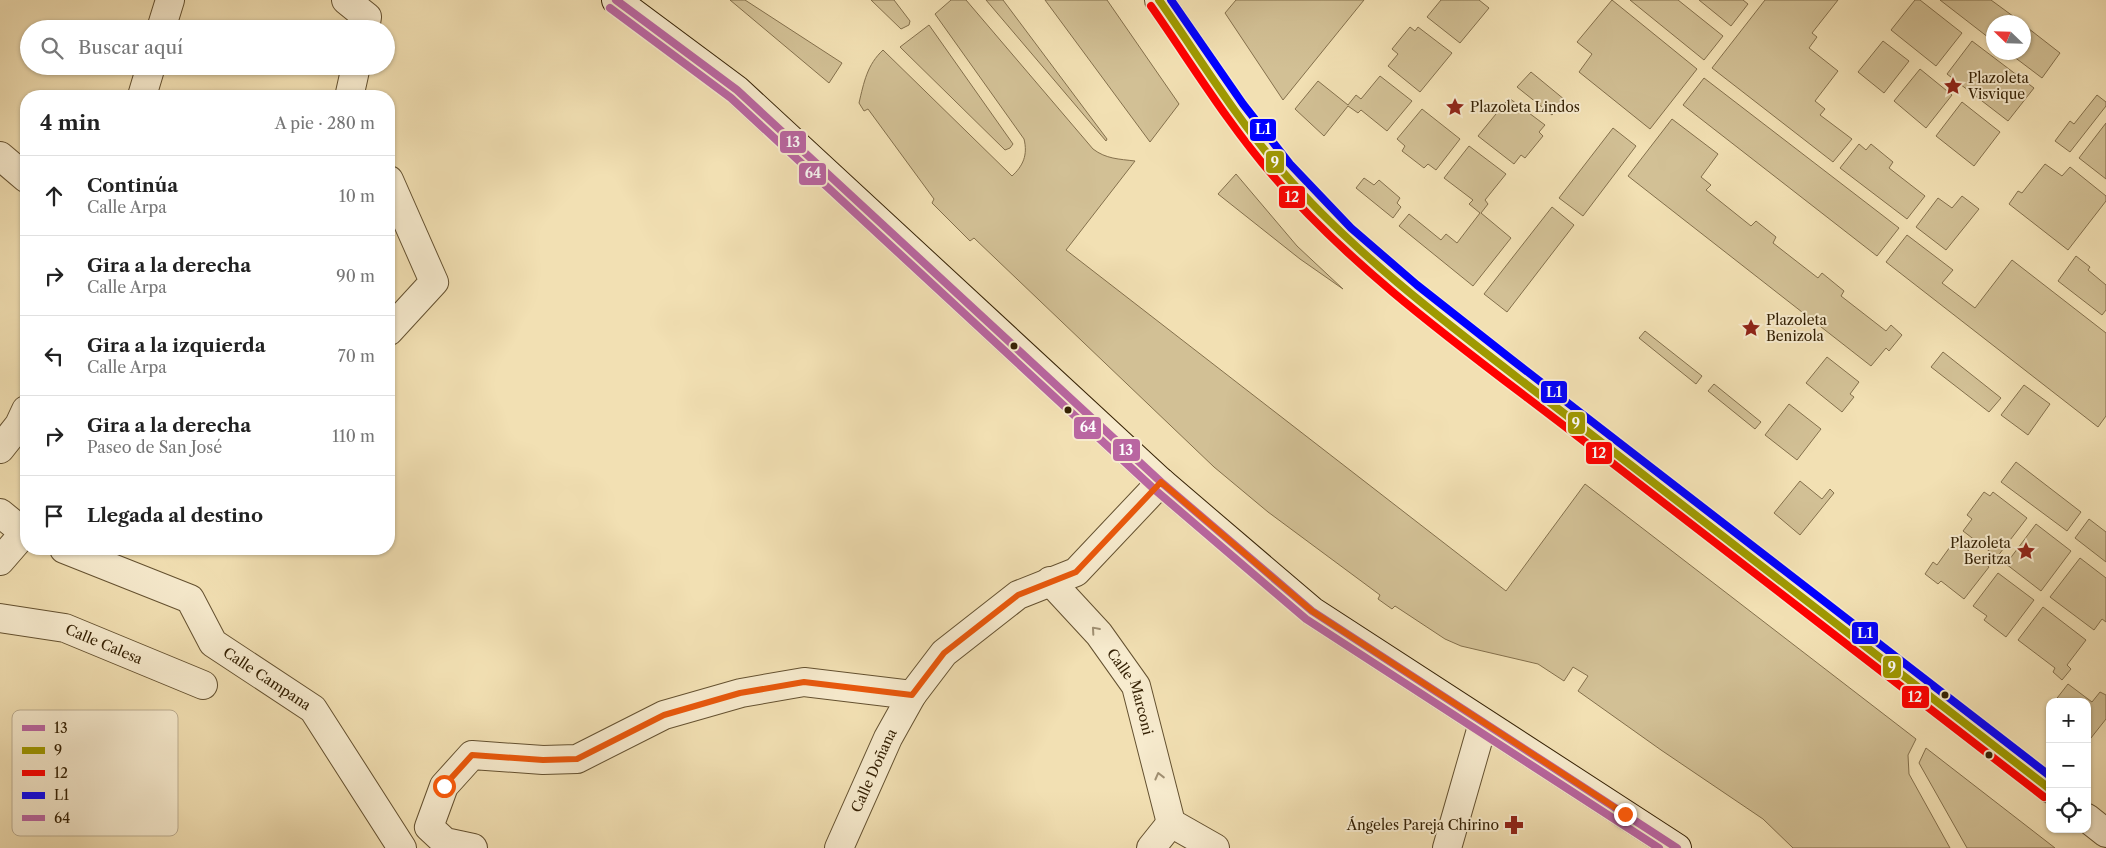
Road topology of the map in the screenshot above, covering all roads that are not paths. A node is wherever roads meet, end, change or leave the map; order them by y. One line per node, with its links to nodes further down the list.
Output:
1 (170, 0): 5 (street)
2 (346, 0): 6 (street)
3 (616, 0): 17 (street)
4 (1159, 0): 28 (street)
5 (164, 20)
6 (366, 20)
7 (148, 75): 9 (street)
8 (354, 75): 10 (street)
9 (144, 90)
10 (351, 90)
11 (0, 156): 12 (street)
12 (20, 173)
13 (395, 194): 14 (street)
14 (395, 324)
15 (20, 423): 16 (street)
16 (0, 449)
17 (1161, 482): 23 (street, Calle Doñana); 27 (street)
18 (0, 513): 19 (street)
19 (20, 528)
20 (20, 539): 22 (street)
21 (79, 555): 32 (street, Calle Campana)
22 (0, 561)
23 (1050, 581): 26 (street, Calle Doñana); 30 (street, Calle Marconi, one-way to 23)
24 (0, 618): 25 (street, Calle Calesa)
25 (203, 685)
26 (912, 695): 33 (street); 34 (street, Calle Doñana)
27 (1483, 723): 37 (street); 38 (street)
28 (2049, 788)
29 (2091, 821): 31 (street)
30 (1171, 823): 35 (street); 36 (street)
31 (2106, 833)
32 (402, 848)
33 (473, 848)
34 (839, 848)
35 (1151, 848)
36 (1214, 848)
37 (1447, 848)
38 (1677, 848)

